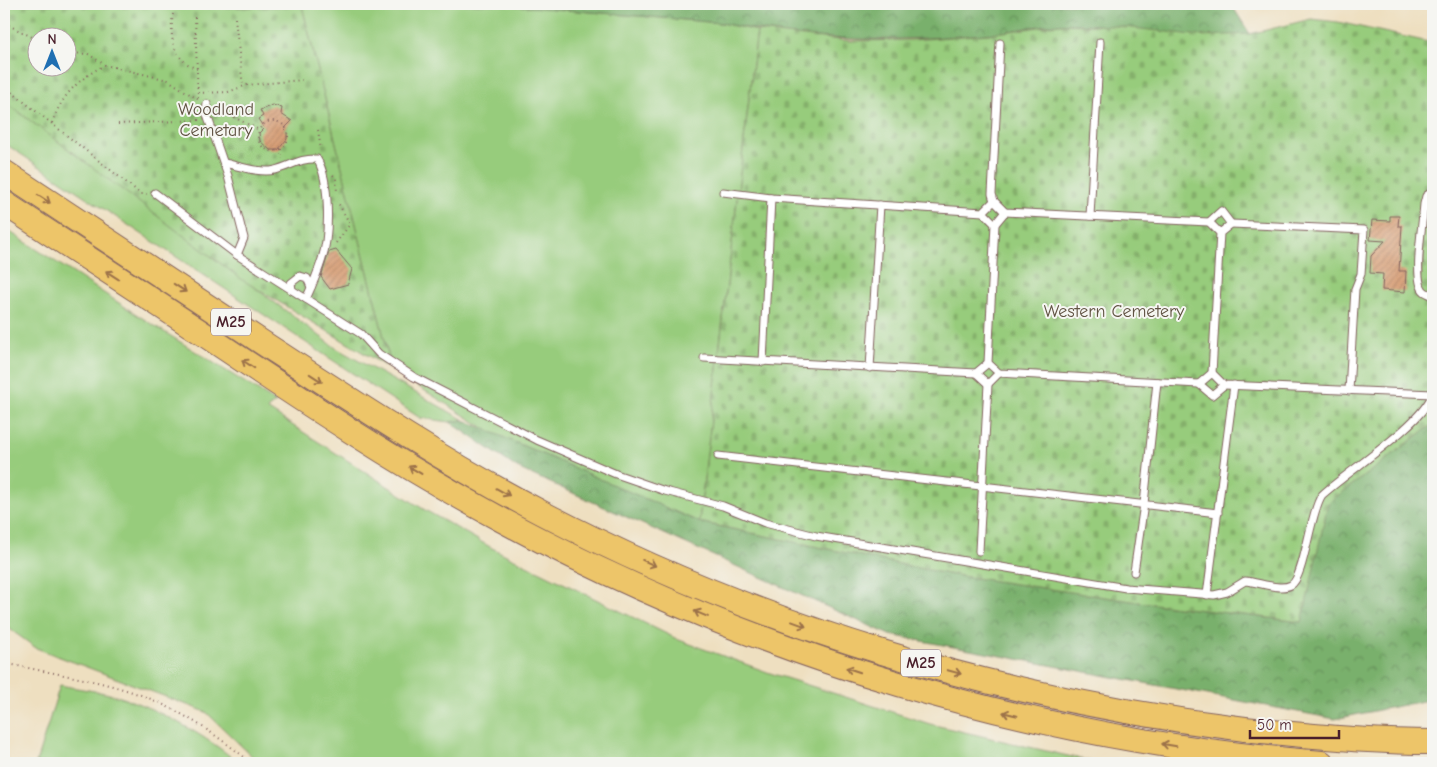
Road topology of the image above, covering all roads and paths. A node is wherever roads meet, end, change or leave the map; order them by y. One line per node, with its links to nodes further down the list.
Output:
1 (173, 14): 10 (path)
2 (195, 16): 10 (path)
3 (234, 18): 13 (path)
4 (4, 23): 5 (path)
5 (28, 35)
6 (1100, 42): 35 (lane)
7 (1000, 43): 30 (lane)
8 (78, 54): 9 (path)
9 (105, 66): 15 (path); 18 (path)
10 (197, 69): 14 (path)
11 (302, 80): 13 (path)
12 (4, 86): 18 (path)
13 (244, 87): 14 (path)
14 (198, 93): 15 (path)
15 (198, 99): 16 (path)
16 (207, 104): 17 (lane); 20 (path)
17 (209, 120): 19 (path); 23 (lane)
18 (52, 124): 28 (path)
19 (118, 124)
20 (259, 130): 20 (path)
21 (318, 130): 22 (path)
22 (317, 159): 23 (lane); 25 (lane)
23 (224, 163): 41 (lane)
24 (4, 172): 68 (highway, M25, one-way to 68)
25 (324, 172): 40 (lane); 40 (path)
26 (1433, 191): 44 (lane)
27 (723, 192): 29 (lane)
28 (155, 193): 41 (lane)
29 (771, 198): 32 (lane); 47 (lane)
30 (994, 201): 33 (lane); 34 (lane)
31 (4, 203): 70 (highway, M25, one-way to 31)
32 (880, 205): 33 (lane); 49 (lane)
33 (983, 212): 37 (lane)
34 (1005, 212): 35 (lane); 37 (lane)
35 (1090, 216): 36 (lane)
36 (1209, 222): 38 (lane); 39 (lane)
37 (995, 224): 48 (lane)
38 (1231, 224): 39 (lane); 58 (lane)
39 (1220, 233): 52 (lane)
40 (324, 249): 42 (lane)
41 (238, 254): 43 (lane)
42 (311, 287): 43 (lane); 45 (lane)
43 (292, 290): 45 (lane)
44 (1433, 296)
45 (306, 299): 66 (lane)
46 (704, 358): 47 (lane)
47 (762, 362): 49 (lane)
48 (988, 363): 50 (lane); 51 (lane)
49 (870, 368): 50 (lane)
50 (976, 373): 54 (lane)
51 (999, 374): 53 (lane); 54 (lane)
52 (1212, 374): 55 (lane); 56 (lane)
53 (1157, 382): 55 (lane); 62 (lane)
54 (988, 384): 61 (lane)
55 (1199, 384): 56 (lane)
56 (1224, 384): 57 (lane)
57 (1234, 385): 58 (lane); 63 (lane)
58 (1349, 391): 59 (lane)
59 (1433, 393): 66 (lane)
60 (718, 456): 61 (lane)
61 (983, 485): 62 (lane); 64 (lane)
62 (1144, 504): 63 (lane); 65 (lane)
63 (1218, 513): 66 (lane)
64 (979, 552)
65 (1134, 572)
66 (1206, 595)
67 (4, 663): 69 (path)
68 (1433, 742)
69 (252, 763)
70 (1322, 763)

